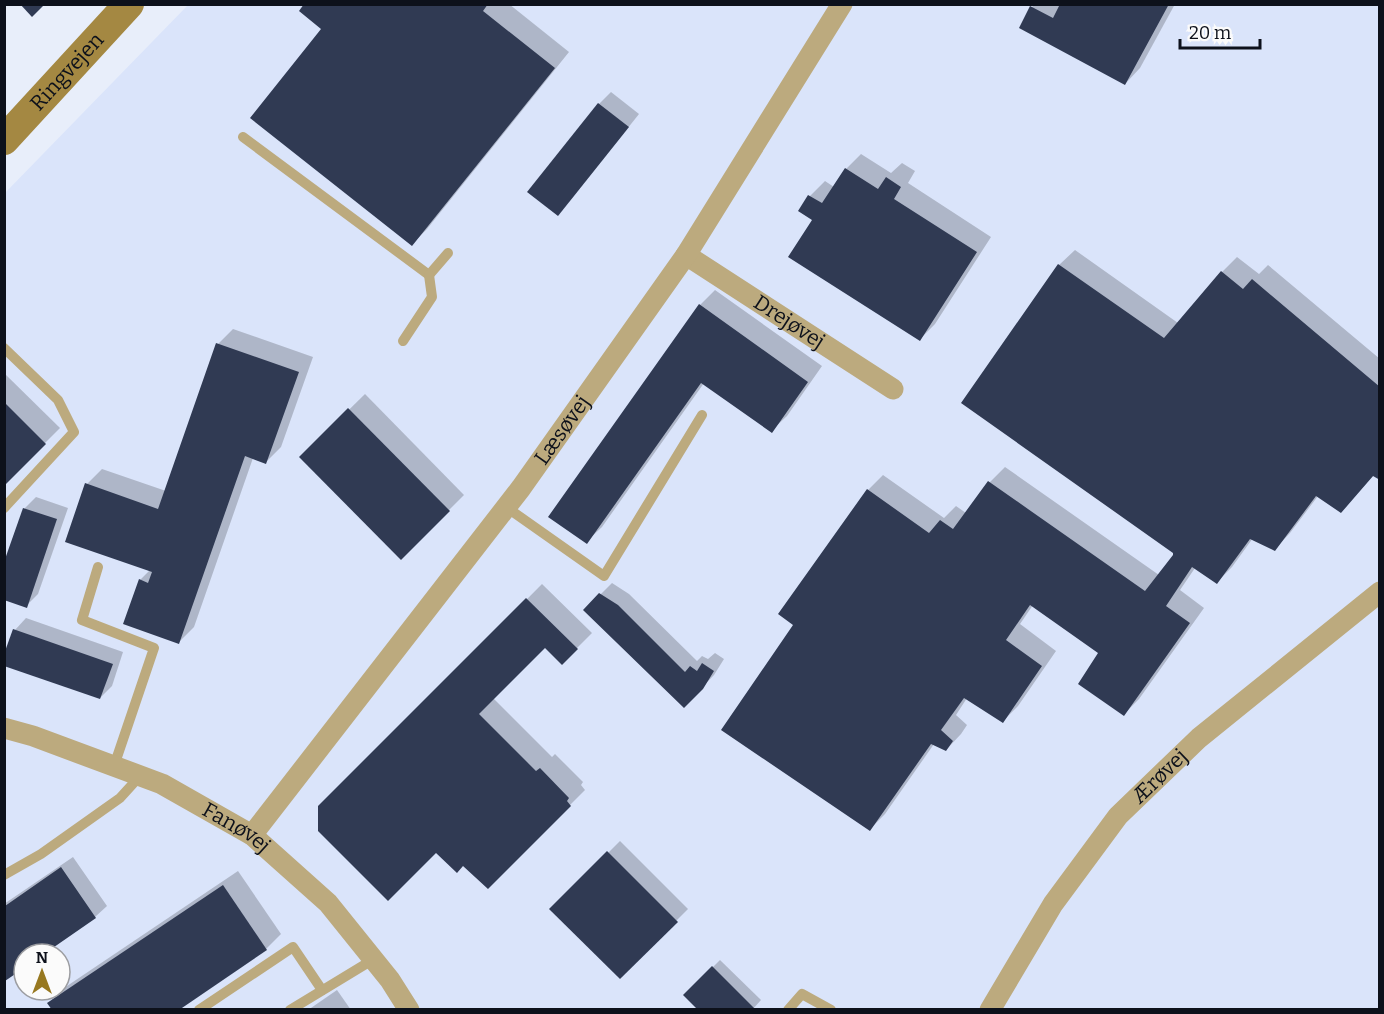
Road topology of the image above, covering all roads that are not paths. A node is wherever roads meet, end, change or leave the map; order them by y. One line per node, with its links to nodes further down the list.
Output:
1 (129, 4): 4 (main road, Ringvejen)
2 (842, 4): 6 (street, Læsøvej)
3 (243, 137): 7 (lane)
4 (4, 140)
5 (448, 253): 7 (lane)
6 (686, 255): 10 (street, Drejøvej); 12 (street, Læsøvej)
7 (429, 275): 8 (lane)
8 (403, 341)
9 (4, 348): 13 (lane)
10 (893, 389)
11 (702, 415): 12 (lane)
12 (506, 507): 19 (street, Læsøvej)
13 (4, 508)
14 (98, 567): 17 (lane)
15 (1380, 592): 28 (street, Ærøvej)
16 (4, 728): 17 (street, Fanøvej)
17 (114, 766): 18 (street, Fanøvej)
18 (140, 776): 19 (street, Fanøvej); 20 (lane)
19 (252, 835): 21 (street, Fanøvej)
20 (4, 875)
21 (374, 959): 22 (lane); 25 (street, Fanøvej)
22 (322, 990): 23 (lane); 24 (lane)
23 (199, 1010)
24 (290, 1010)
25 (409, 1010)
26 (788, 1010): 27 (lane)
27 (831, 1010)
28 (990, 1010)

